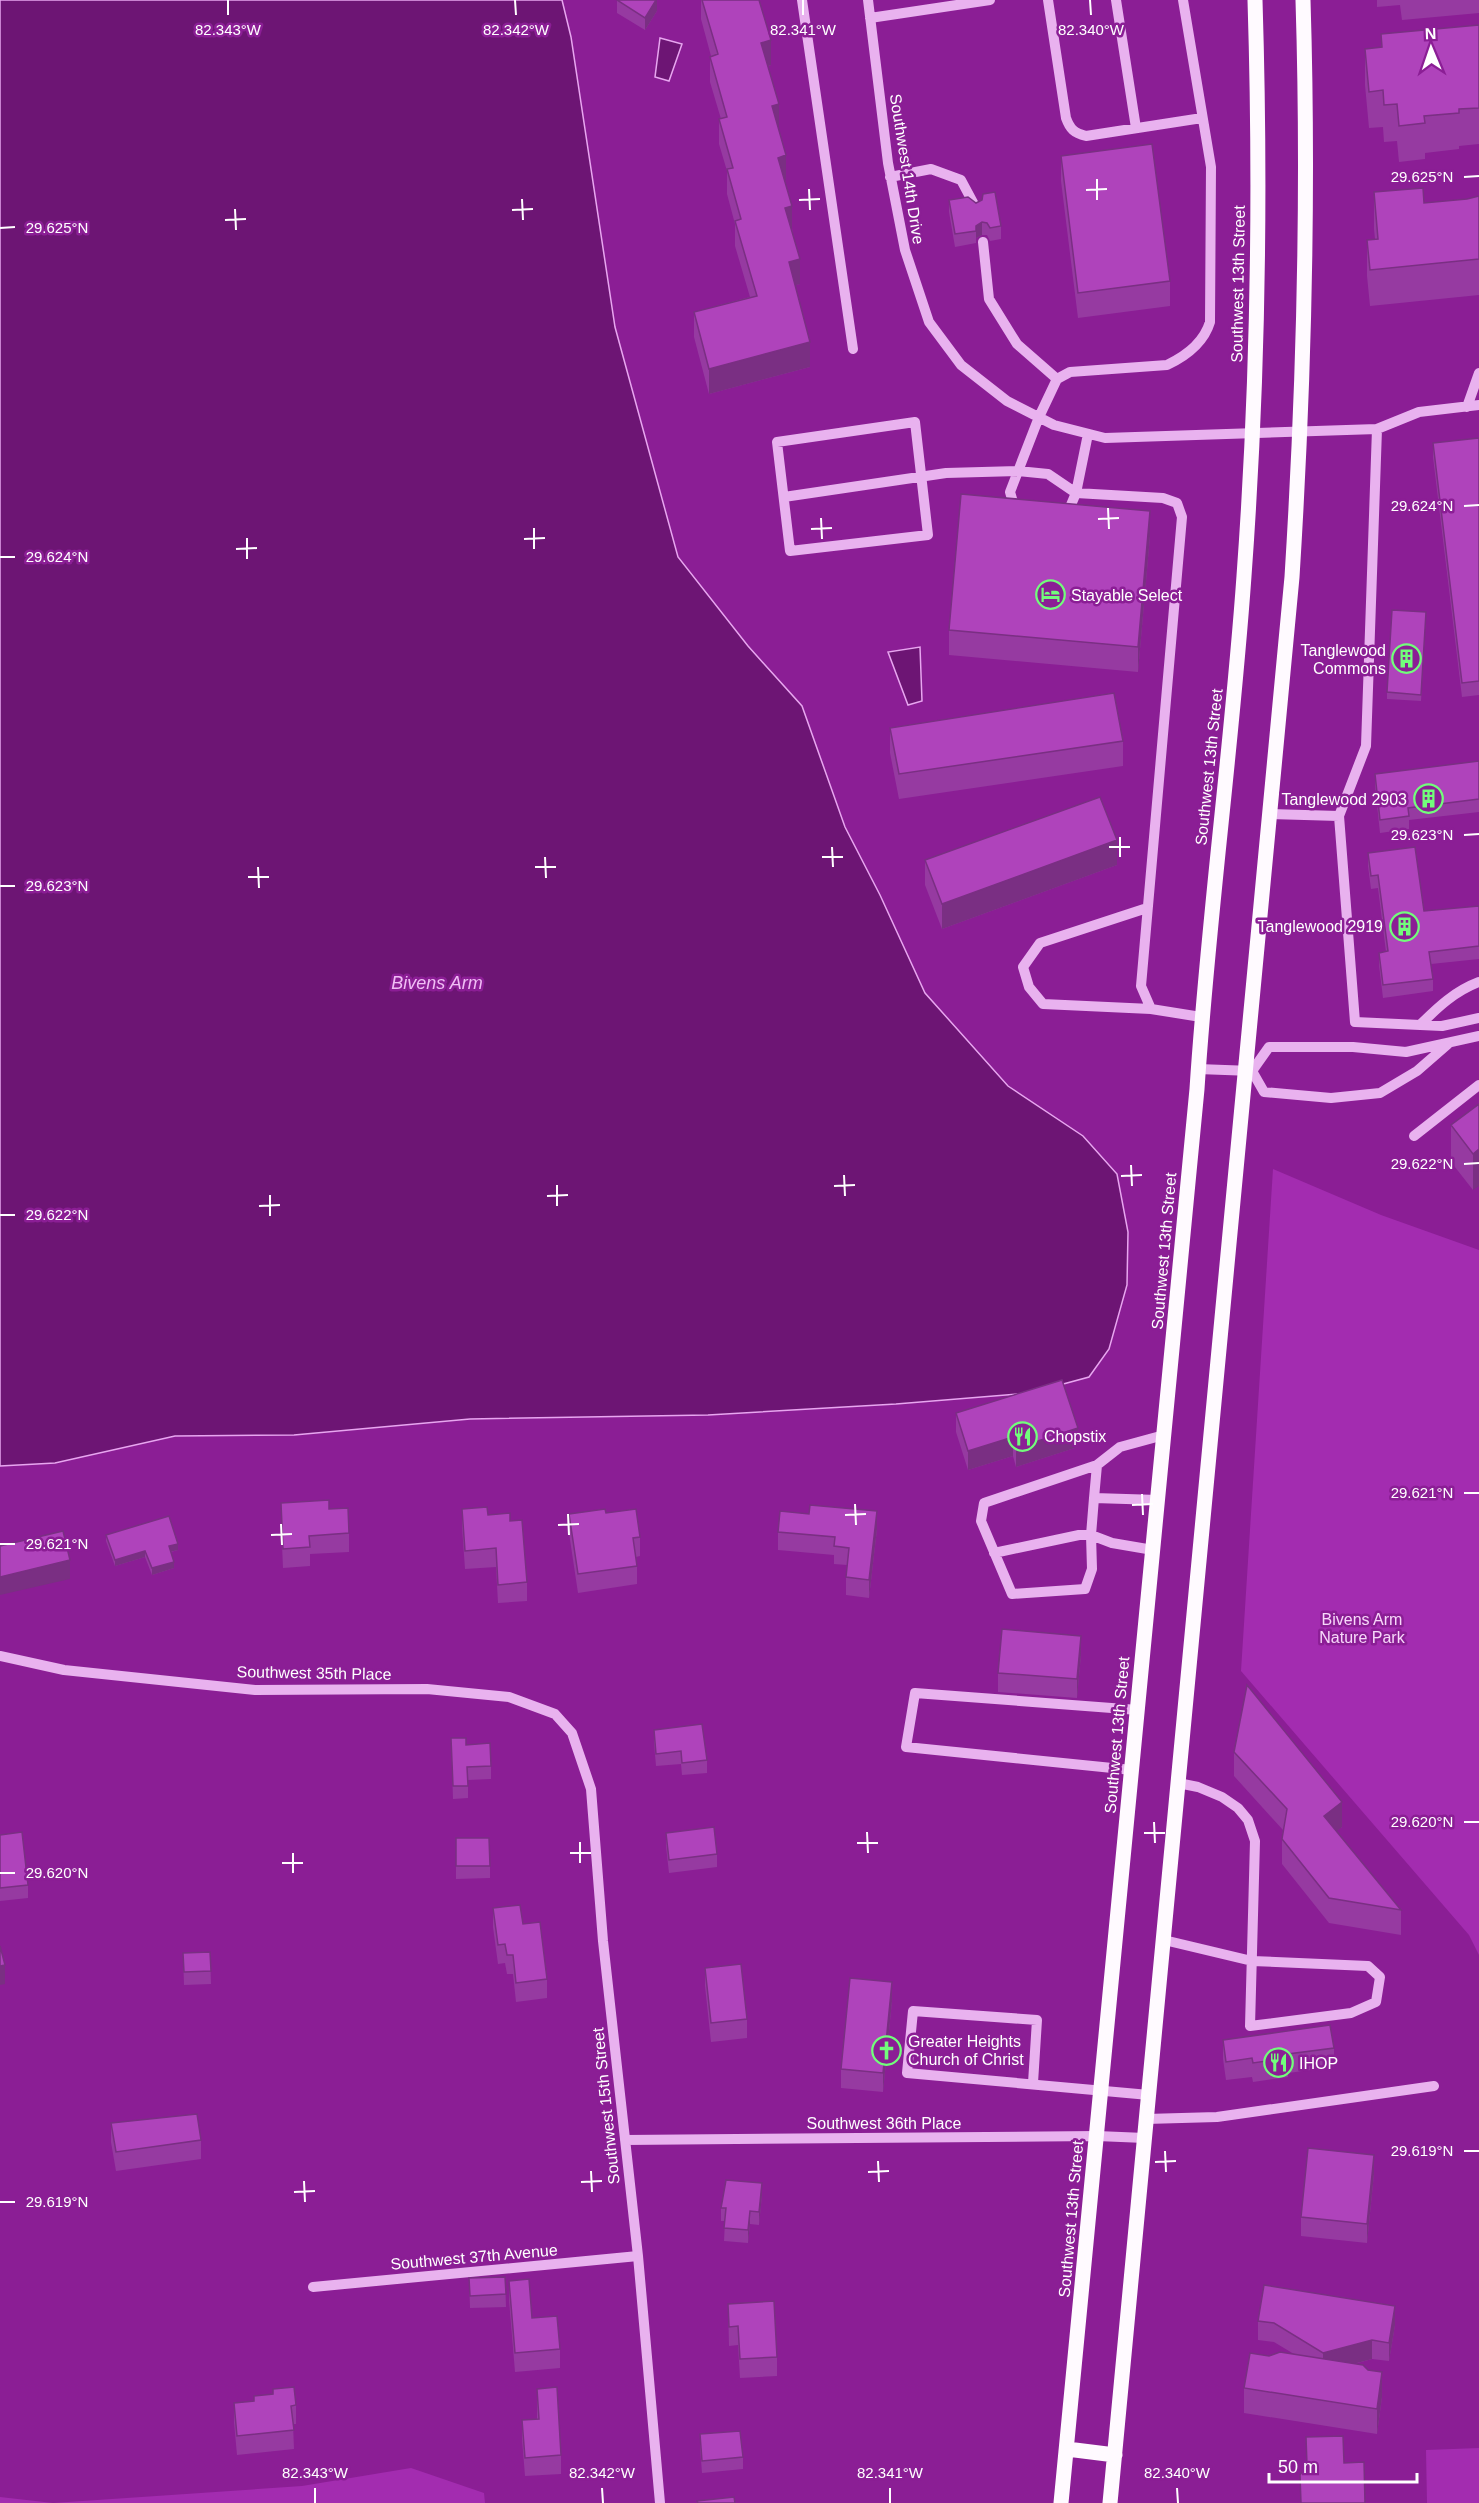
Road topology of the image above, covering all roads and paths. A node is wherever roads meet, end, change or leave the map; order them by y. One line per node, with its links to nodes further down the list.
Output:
1 (802, 0): 15 (street)
2 (868, 0): 9 (street, Southwest 14th Drive)
3 (990, 0): 9 (street)
4 (1048, 0): 11 (street)
5 (1116, 0): 11 (street)
6 (1183, 0): 10 (street)
7 (1255, 0): 22 (main road, Southwest 13th Street)
8 (1303, 0): 23 (main road)
9 (870, 18): 12 (street, Southwest 14th Drive)
10 (1202, 118): 11 (street); 17 (street)
11 (1136, 128)
12 (890, 177): 13 (street); 20 (street, Southwest 14th Drive)
13 (976, 208)
14 (983, 242): 17 (street)
15 (853, 349)
16 (1479, 373): 19 (street)
17 (1057, 379): 20 (street)
18 (1479, 405): 19 (street, Southwest 14th Drive)
19 (1467, 407): 21 (street, Southwest 14th Drive)
20 (1039, 417): 24 (street, Southwest 14th Drive); 25 (street)
21 (1377, 429): 23 (street, Southwest 14th Drive); 32 (street)
22 (1253, 432): 23 (street, Southwest 14th Drive); 24 (street, Southwest 14th Drive); 36 (main road, Southwest 13th Street)
23 (1301, 432): 31 (main road)
24 (1088, 434): 27 (street)
25 (1018, 471): 26 (street); 27 (street); 29 (street)
26 (923, 477): 28 (street); 28 (street); 28 (street)
27 (1077, 493): 30 (street); 33 (street)
28 (784, 497)
29 (1025, 510)
30 (1053, 511)
31 (1270, 814): 32 (street); 42 (main road)
32 (1339, 816): 38 (street)
33 (1147, 908): 35 (street); 35 (street)
34 (1479, 982): 38 (street)
35 (1151, 1009): 36 (street)
36 (1201, 1017): 41 (main road, Southwest 13th Street)
37 (1479, 1018): 38 (street)
38 (1420, 1025)
39 (1479, 1036): 40 (street)
40 (1450, 1042): 42 (street); 42 (street)
41 (1198, 1069): 42 (street); 45 (main road, Southwest 13th Street)
42 (1249, 1071): 56 (main road)
43 (1479, 1085): 44 (street)
44 (1414, 1137)
45 (1164, 1435): 46 (street); 48 (main road, Southwest 13th Street)
46 (1097, 1465): 47 (street); 51 (street)
47 (1094, 1498): 48 (street); 49 (street)
48 (1158, 1500): 50 (main road, Southwest 13th Street)
49 (1091, 1535): 50 (street); 51 (street); 51 (street)
50 (1153, 1550): 53 (main road, Southwest 13th Street)
51 (994, 1553)
52 (0, 1656): 54 (street, Southwest 35th Place)
53 (1138, 1710): 55 (main road, Southwest 13th Street); 55 (street)
54 (555, 1714): 66 (street, Southwest 15th Street)
55 (1132, 1770): 61 (main road, Southwest 13th Street)
56 (1178, 1783): 57 (main road); 58 (street)
57 (1164, 1940): 58 (street); 62 (main road)
58 (1252, 1961): 58 (street)
59 (1033, 2083): 59 (street); 61 (street)
60 (1434, 2086): 63 (street)
61 (1101, 2089): 62 (street); 64 (main road, Southwest 13th Street)
62 (1149, 2095): 63 (main road)
63 (1146, 2119): 65 (main road)
64 (1097, 2136): 65 (street, Southwest 36th Place); 66 (street, Southwest 36th Place); 69 (main road, Southwest 13th Street)
65 (1144, 2138): 70 (main road)
66 (625, 2140): 67 (street, Southwest 15th Street)
67 (638, 2256): 68 (street, Southwest 37th Avenue); 71 (street, Southwest 15th Street)
68 (313, 2287)
69 (1067, 2449): 70 (main road); 72 (main road, Southwest 13th Street)
70 (1115, 2455): 73 (main road)
71 (660, 2503)
72 (1061, 2503)
73 (1110, 2503)

